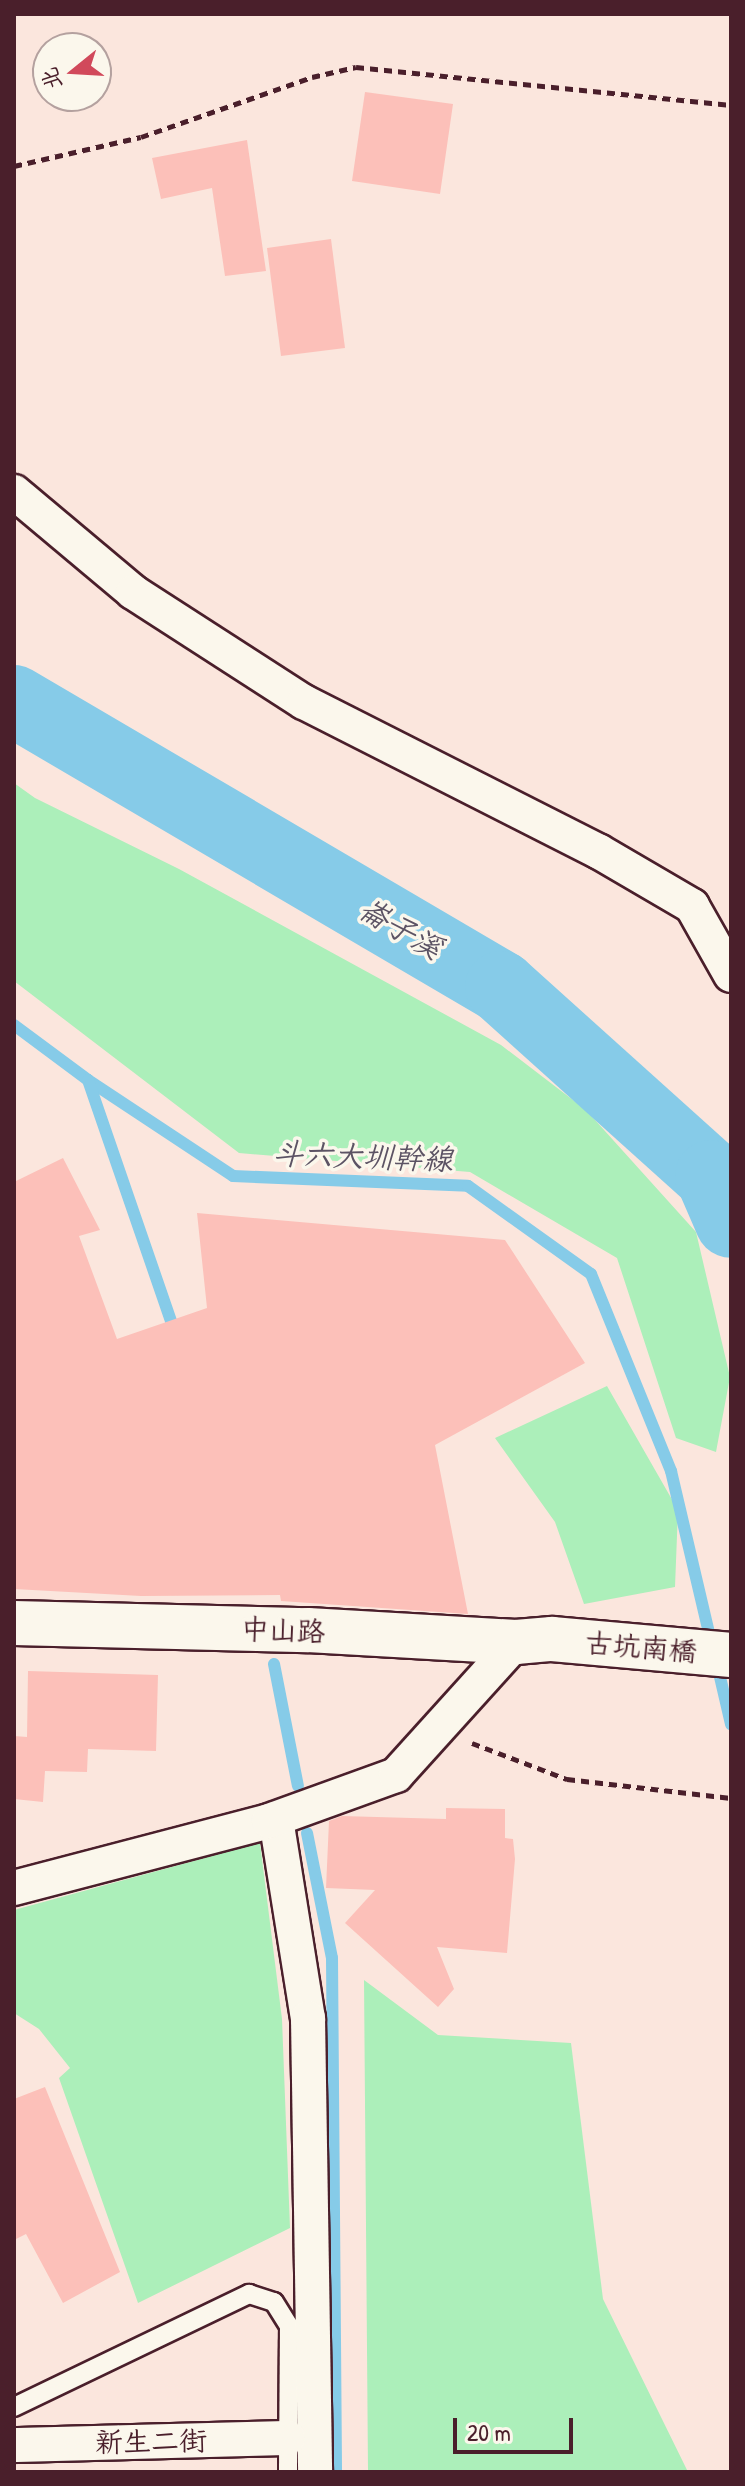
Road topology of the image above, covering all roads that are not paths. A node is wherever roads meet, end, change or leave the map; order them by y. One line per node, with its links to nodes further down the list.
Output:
1 (14, 492): 2 (street)
2 (731, 975)
3 (14, 1623): 4 (main road, 中山路)
4 (534, 1640): 5 (main road, 古坑南橋); 6 (street)
5 (731, 1655)
6 (276, 1819): 7 (street); 12 (street)
7 (14, 1888)
8 (14, 2407): 9 (lane)
9 (288, 2438): 10 (street, 新生二街); 11 (lane)
10 (14, 2445)
11 (288, 2472)
12 (315, 2472)

